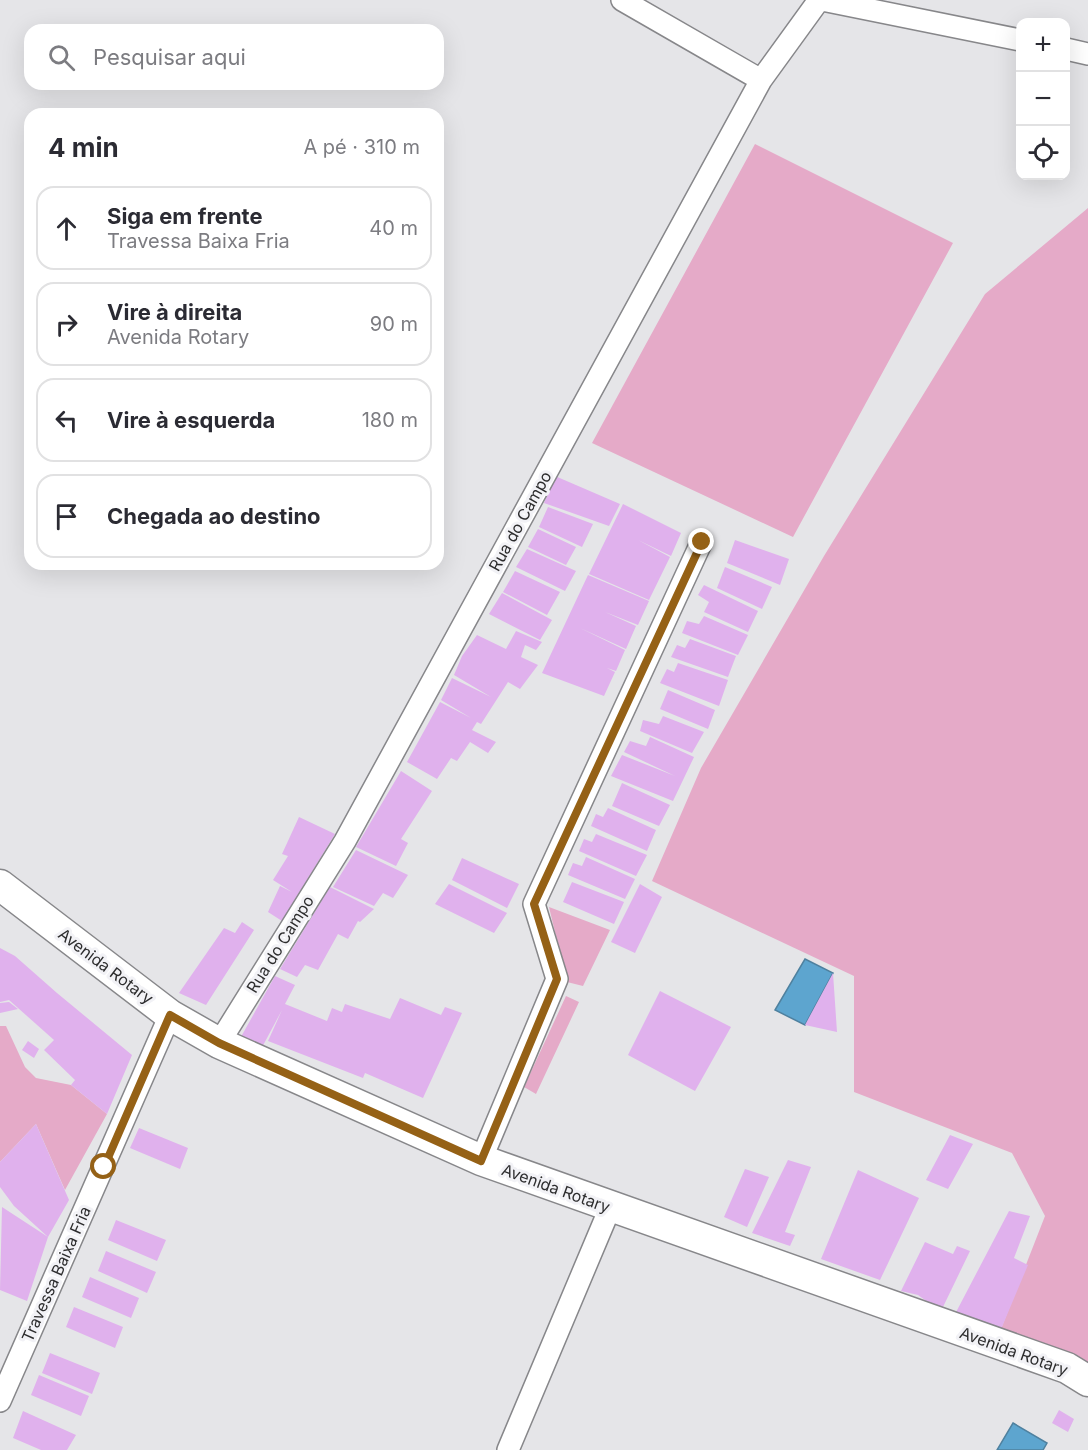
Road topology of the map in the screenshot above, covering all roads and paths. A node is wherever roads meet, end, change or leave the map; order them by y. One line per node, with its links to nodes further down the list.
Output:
1 (622, 0): 6 (street)
2 (820, 0): 3 (street, Rua do Campo); 6 (street, Rua do Campo)
3 (1016, 39)
4 (1070, 51): 5 (street)
5 (1088, 54)
6 (761, 80): 10 (street, Rua do Campo)
7 (702, 542): 11 (street)
8 (0, 885): 9 (main road, Avenida Rotary)
9 (170, 1015): 10 (main road, Avenida Rotary); 14 (street, Travessa Baixa Fria)
10 (219, 1043): 11 (main road, Avenida Rotary)
11 (481, 1161): 12 (main road, Avenida Rotary)
12 (610, 1208): 13 (main road, Avenida Rotary); 15 (street)
13 (1088, 1381)
14 (0, 1401)
15 (508, 1450)

